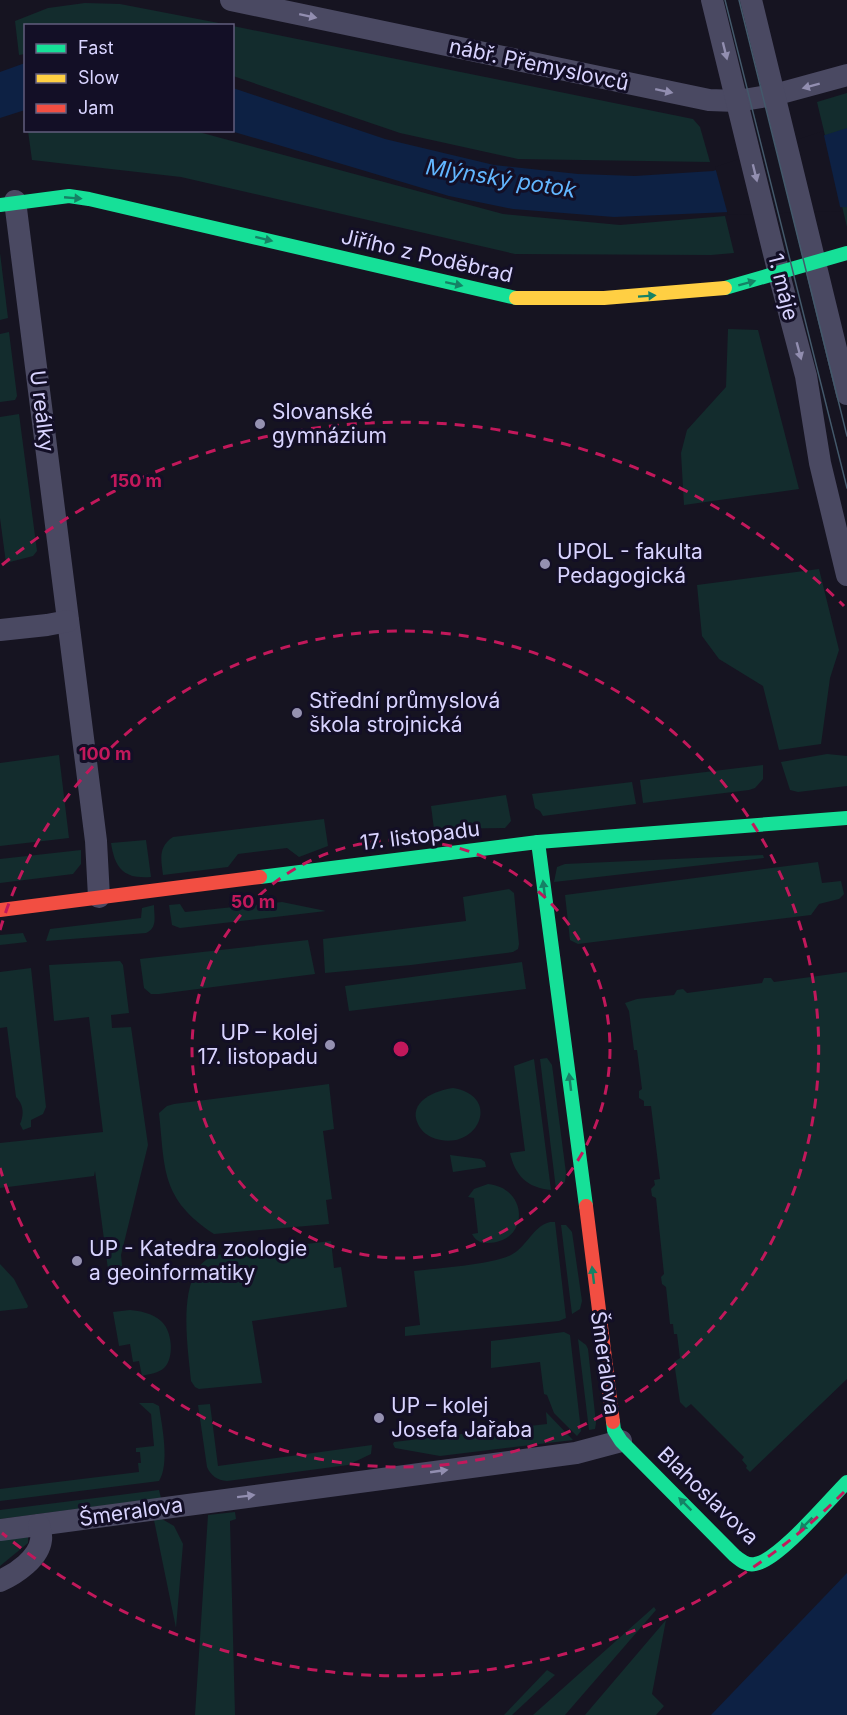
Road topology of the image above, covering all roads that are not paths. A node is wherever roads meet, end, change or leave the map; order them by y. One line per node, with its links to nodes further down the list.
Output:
1 (231, 0): 6 (street, nábř. Přemyslovců, one-way to 6)
2 (712, 0): 6 (street, 1. máje, one-way to 6)
3 (752, 0): 5 (street, 1. máje)
4 (847, 75): 5 (street, nábř. Přemyslovců, one-way to 5)
5 (776, 103): 6 (street, nábř. Přemyslovců); 8 (street, 1. máje)
6 (739, 109): 10 (street, 1. máje, one-way to 10)
7 (8, 203): 10 (street, Jiřího z Poděbrad, one-way to 10); 13 (street, U reálky)
8 (813, 253): 9 (street, Jiřího z Poděbrad); 10 (street, Jiřího z Poděbrad); 11 (street, 1. máje)
9 (847, 253)
10 (779, 274): 12 (street, 1. máje, one-way to 12)
11 (847, 394)
12 (847, 575)
13 (68, 621): 14 (street); 17 (street, U reálky)
14 (0, 630)
15 (847, 818): 16 (street, 17. listopadu)
16 (538, 842): 17 (street, 17. listopadu); 19 (street, Šmeralova, one-way to 16)
17 (99, 897): 18 (street, 17. listopadu)
18 (0, 910)
19 (621, 1441): 20 (street, Blahoslavova, one-way to 19); 21 (street, Šmeralova, one-way to 19)
20 (847, 1482)
21 (39, 1525): 22 (street, Šmeralova); 23 (street)
22 (0, 1530)
23 (0, 1581)

